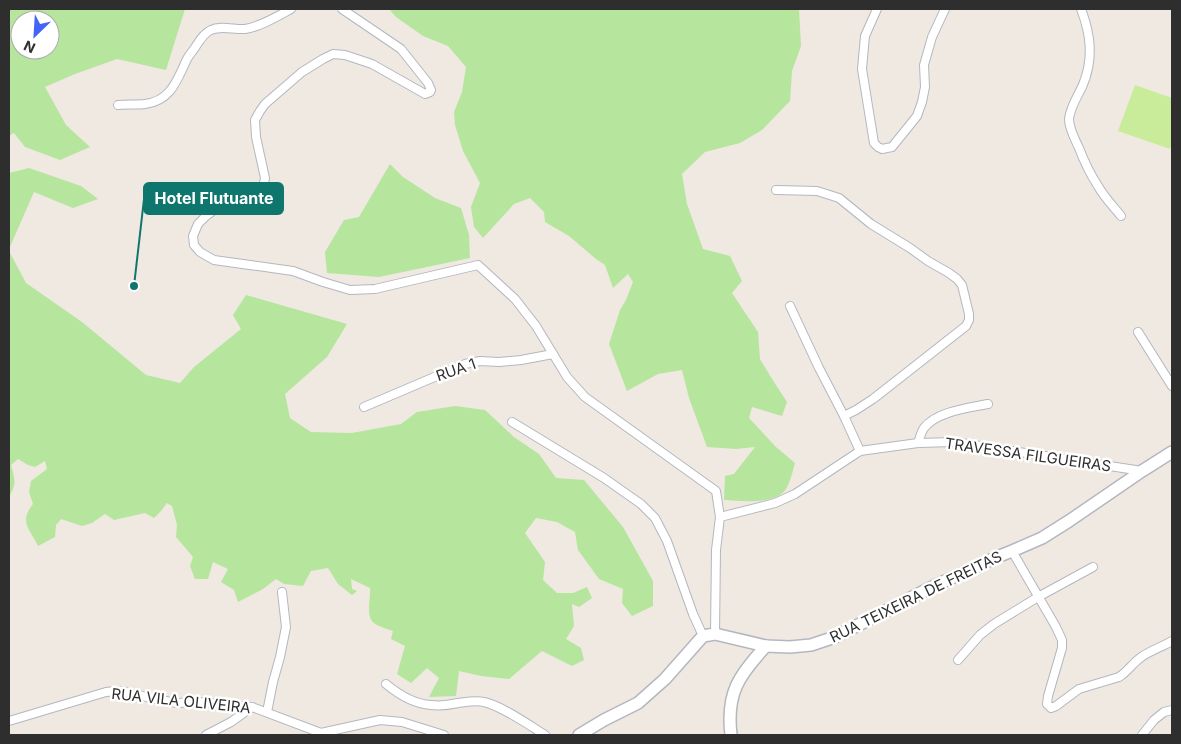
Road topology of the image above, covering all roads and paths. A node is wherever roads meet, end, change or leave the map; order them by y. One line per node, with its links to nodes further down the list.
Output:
1 (290, 9): 6 (street)
2 (342, 9): 11 (street)
3 (877, 9): 4 (street)
4 (945, 9)
5 (1081, 9): 8 (street)
6 (118, 105)
7 (776, 190): 15 (street)
8 (1121, 216)
9 (790, 306): 15 (street)
10 (1138, 332): 12 (street)
11 (553, 354): 14 (street, RUA 1); 21 (street)
12 (1172, 386)
13 (988, 404): 17 (street)
14 (364, 407)
15 (844, 416): 18 (street)
16 (512, 422): 26 (street)
17 (918, 443): 18 (street, TRAVESSA FILGUEIRAS); 20 (street, TRAVESSA FILGUEIRAS)
18 (860, 451): 21 (street, TRAVESSA FILGUEIRAS)
19 (1172, 452): 20 (street, RUA TEIXEIRA DE FREITAS)
20 (1142, 471): 22 (street, RUA TEIXEIRA DE FREITAS)
21 (720, 517): 26 (street)
22 (1012, 551): 25 (street); 28 (street, RUA TEIXEIRA DE FREITAS)
23 (1093, 567): 25 (street)
24 (282, 592): 33 (street, RUA VILA OLIVEIRA)
25 (1038, 597): 27 (street); 29 (street)
26 (709, 635): 28 (street, RUA TEIXEIRA DE FREITAS); 38 (street)
27 (1172, 641)
28 (766, 646): 39 (street)
29 (958, 660)
30 (386, 684): 37 (street)
31 (252, 707): 33 (street, RUA VILA OLIVEIRA); 34 (street, RUA VILA OLIVEIRA); 35 (street)
32 (1172, 710): 40 (street)
33 (266, 712): 36 (street, RUA VILA OLIVEIRA)
34 (9, 721)
35 (206, 735)
36 (444, 735)
37 (545, 735)
38 (579, 735)
39 (731, 735)
40 (1142, 735)

